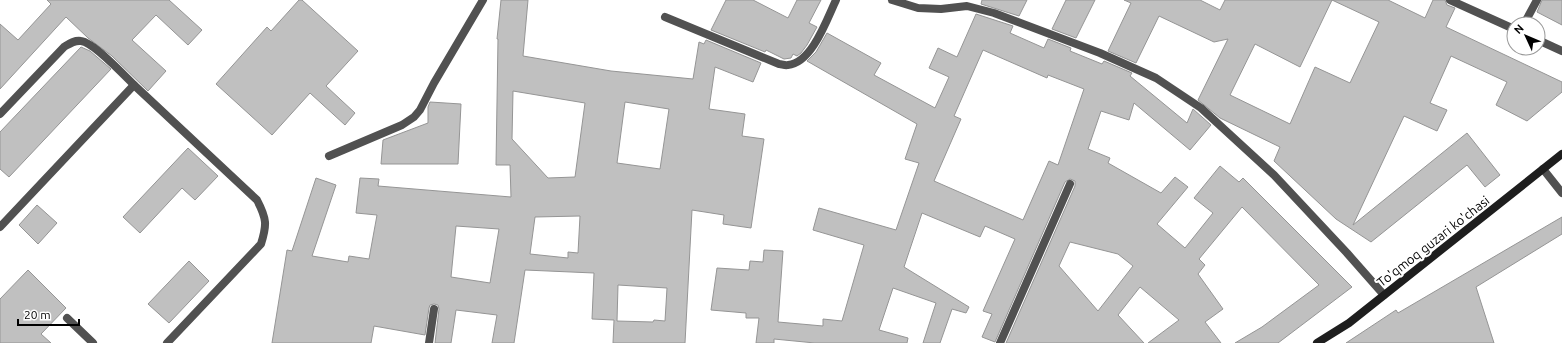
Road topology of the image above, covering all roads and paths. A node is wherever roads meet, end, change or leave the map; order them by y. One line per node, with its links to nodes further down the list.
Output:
1 (483, 0): 14 (street)
2 (836, 0): 7 (street)
3 (892, 0): 19 (street)
4 (1450, 0): 8 (street)
5 (1537, 0): 6 (street)
6 (1528, 16)
7 (665, 17)
8 (1506, 25)
9 (1546, 44): 10 (street)
10 (1562, 51)
11 (134, 85): 12 (street); 18 (street); 23 (street)
12 (0, 114)
13 (1562, 154): 15 (street, To'qmoq guzari ko'chasi)
14 (329, 156)
15 (1543, 169): 17 (street); 19 (street, To'qmoq guzari ko'chasi)
16 (1070, 184): 25 (street)
17 (1562, 193)
18 (0, 226)
19 (1384, 295): 26 (street, To'qmoq guzari ko'chasi)
20 (434, 309): 24 (street)
21 (67, 318): 22 (street)
22 (93, 343)
23 (167, 343)
24 (429, 343)
25 (1000, 343)
26 (1317, 343)

